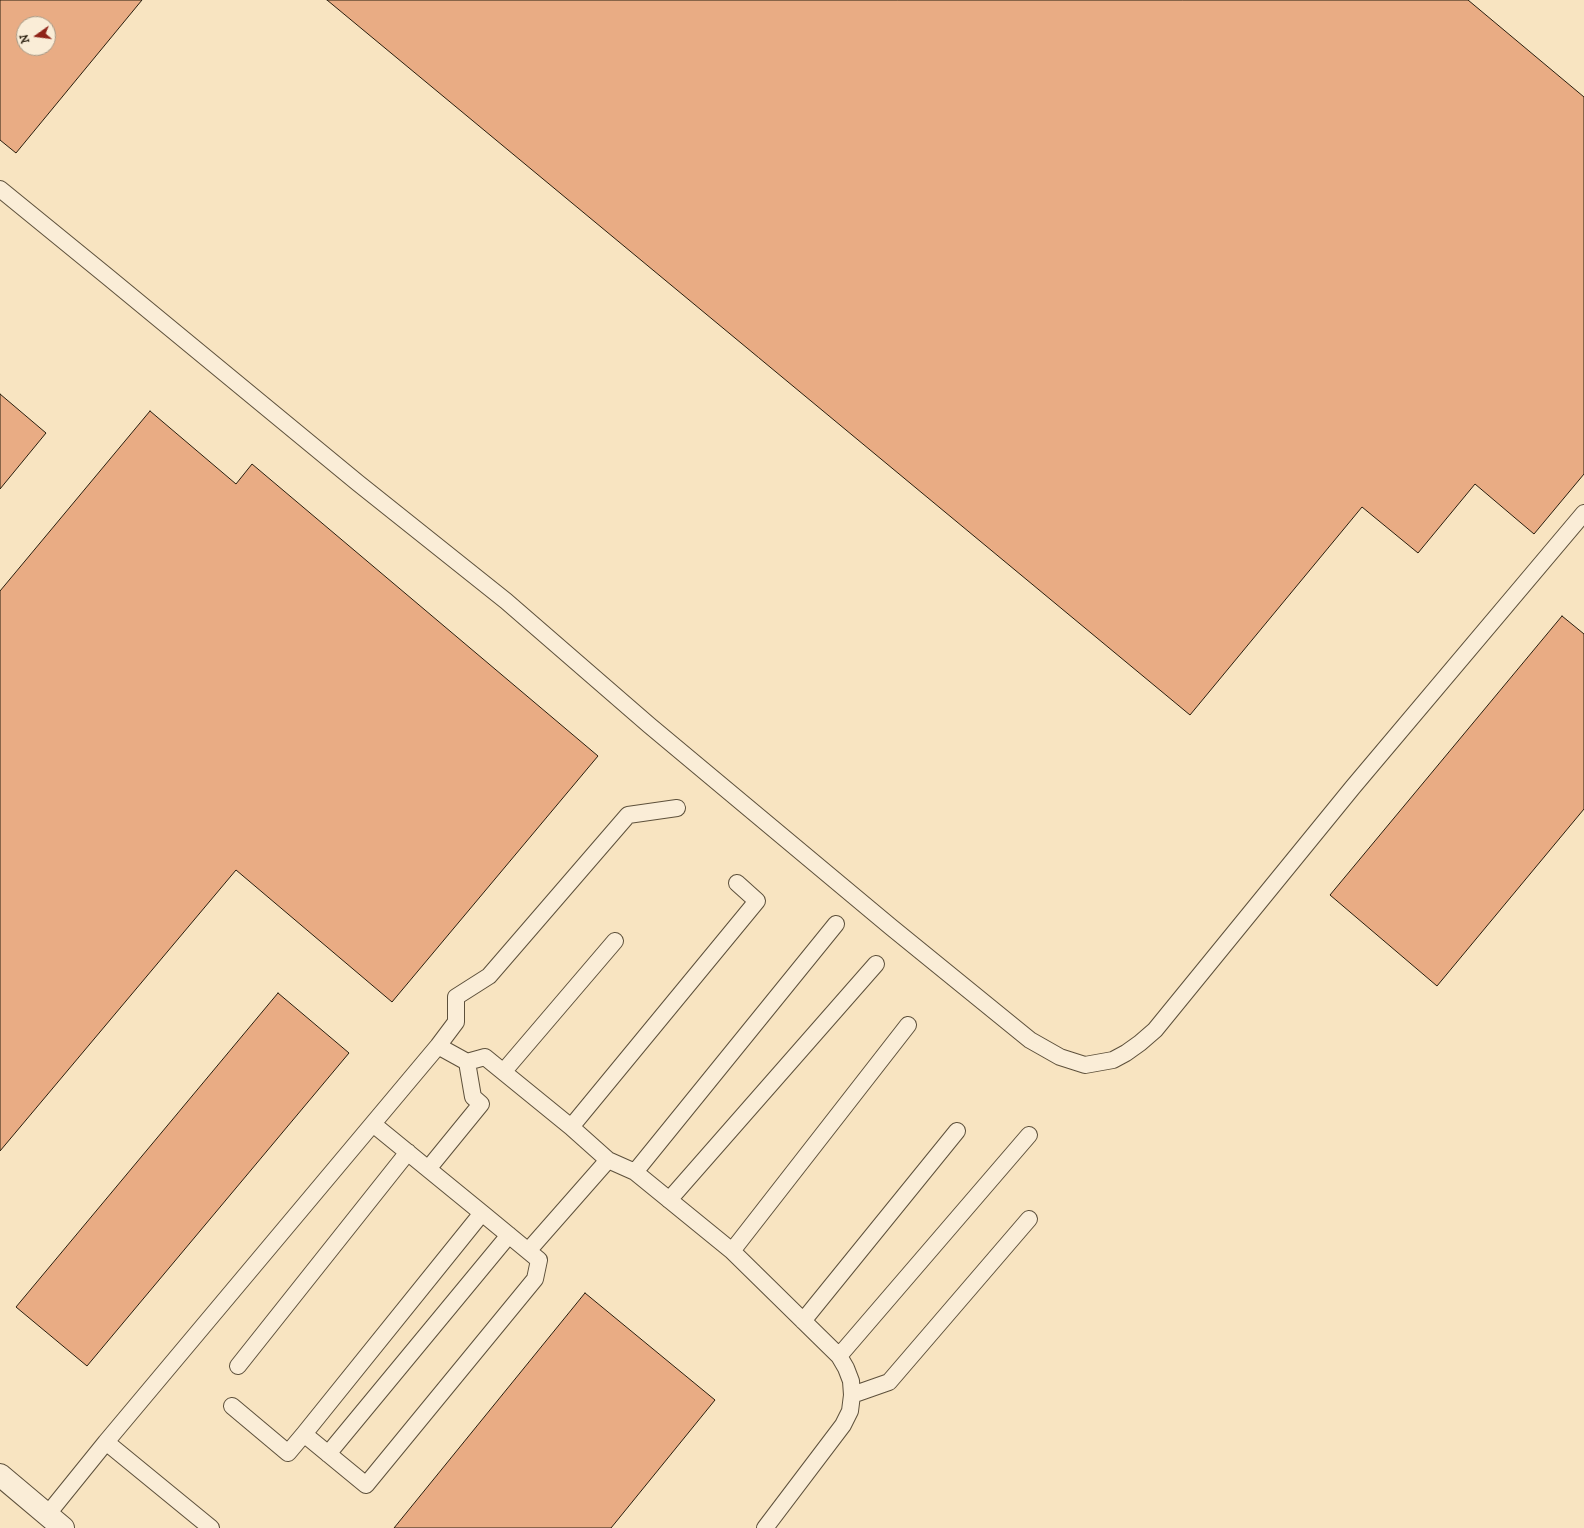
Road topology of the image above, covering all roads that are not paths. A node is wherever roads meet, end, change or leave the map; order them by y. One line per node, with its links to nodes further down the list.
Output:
1 (0, 189): 2 (lane)
2 (1584, 513)
3 (677, 808): 9 (lane)
4 (737, 883): 13 (lane)
5 (836, 924): 19 (lane)
6 (615, 941): 11 (lane)
7 (876, 964): 20 (lane)
8 (908, 1025): 25 (lane)
9 (438, 1046): 10 (lane); 12 (lane)
10 (467, 1062): 11 (lane); 18 (lane)
11 (504, 1071): 13 (lane)
12 (373, 1124): 16 (lane); 32 (lane)
13 (571, 1127): 17 (lane)
14 (957, 1131): 26 (lane)
15 (1029, 1135): 27 (lane)
16 (408, 1152): 18 (lane); 28 (lane)
17 (608, 1160): 19 (lane); 24 (lane)
18 (428, 1169): 21 (lane)
19 (635, 1172): 20 (lane)
20 (669, 1200): 25 (lane)
21 (482, 1213): 23 (lane); 31 (lane)
22 (1029, 1219): 29 (lane)
23 (509, 1235): 24 (lane); 33 (lane)
24 (528, 1251): 33 (lane)
25 (732, 1251): 26 (lane)
26 (803, 1321): 27 (lane)
27 (840, 1356): 29 (lane)
28 (238, 1366)
29 (852, 1395): 37 (lane)
30 (232, 1406): 31 (lane)
31 (304, 1434): 33 (lane)
32 (106, 1442): 35 (lane); 36 (lane)
33 (328, 1454)
34 (0, 1475): 35 (street)
35 (55, 1522)
36 (210, 1528)
37 (765, 1528)

